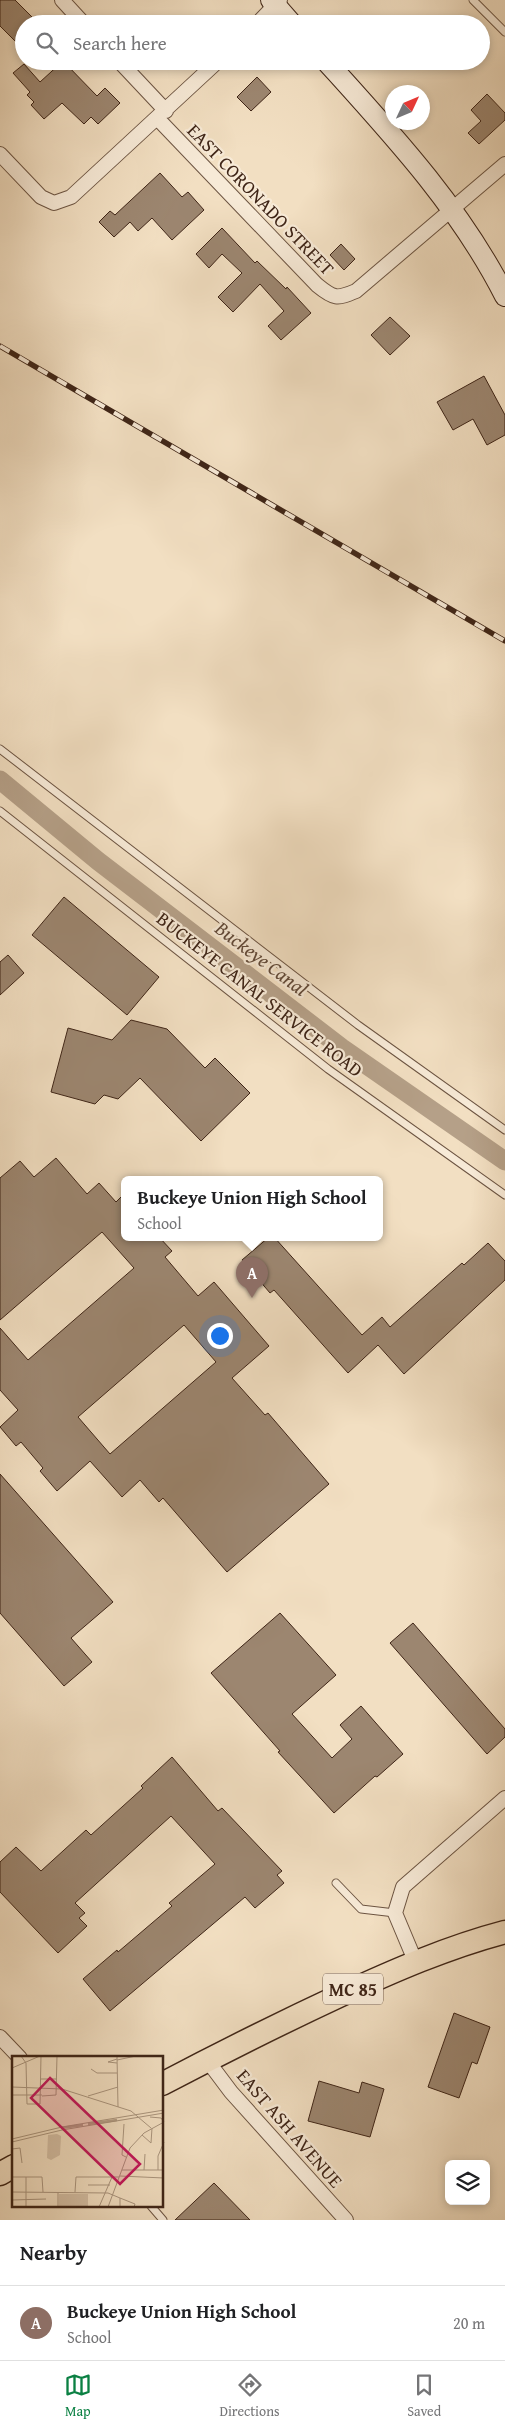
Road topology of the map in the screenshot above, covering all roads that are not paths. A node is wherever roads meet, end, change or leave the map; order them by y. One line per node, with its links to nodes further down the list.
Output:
1 (62, 0): 4 (street)
2 (473, 0): 7 (lane)
3 (275, 2): 5 (street); 6 (main road)
4 (76, 15)
5 (264, 15)
6 (285, 15)
7 (488, 15)
8 (490, 17): 9 (lane)
9 (505, 32)
10 (126, 70): 13 (street, EAST CORONADO STREET)
11 (209, 70): 13 (street)
12 (334, 70): 16 (main road)
13 (162, 115): 14 (street); 16 (street, EAST CORONADO STREET)
14 (0, 154)
15 (505, 164): 16 (street)
16 (452, 209): 17 (main road)
17 (505, 296)
18 (0, 750): 20 (lane, BUCKEYE CANAL SERVICE ROAD)
19 (0, 811): 21 (lane, BUCKEYE CANAL SERVICE ROAD)
20 (505, 1130)
21 (505, 1195)
22 (505, 1798): 24 (street)
23 (336, 1883): 24 (lane)
24 (395, 1913): 26 (street)
25 (505, 1932): 26 (main road, MC 85)
26 (416, 1963): 29 (main road, MC 85)
27 (0, 2036): 28 (street)
28 (18, 2056)
29 (207, 2060): 30 (main road, MC 85); 35 (street, EAST ASH AVENUE)
30 (164, 2083)
31 (12, 2167): 32 (main road)
32 (0, 2174)
33 (153, 2208): 34 (lane)
34 (163, 2220)
35 (346, 2220)

